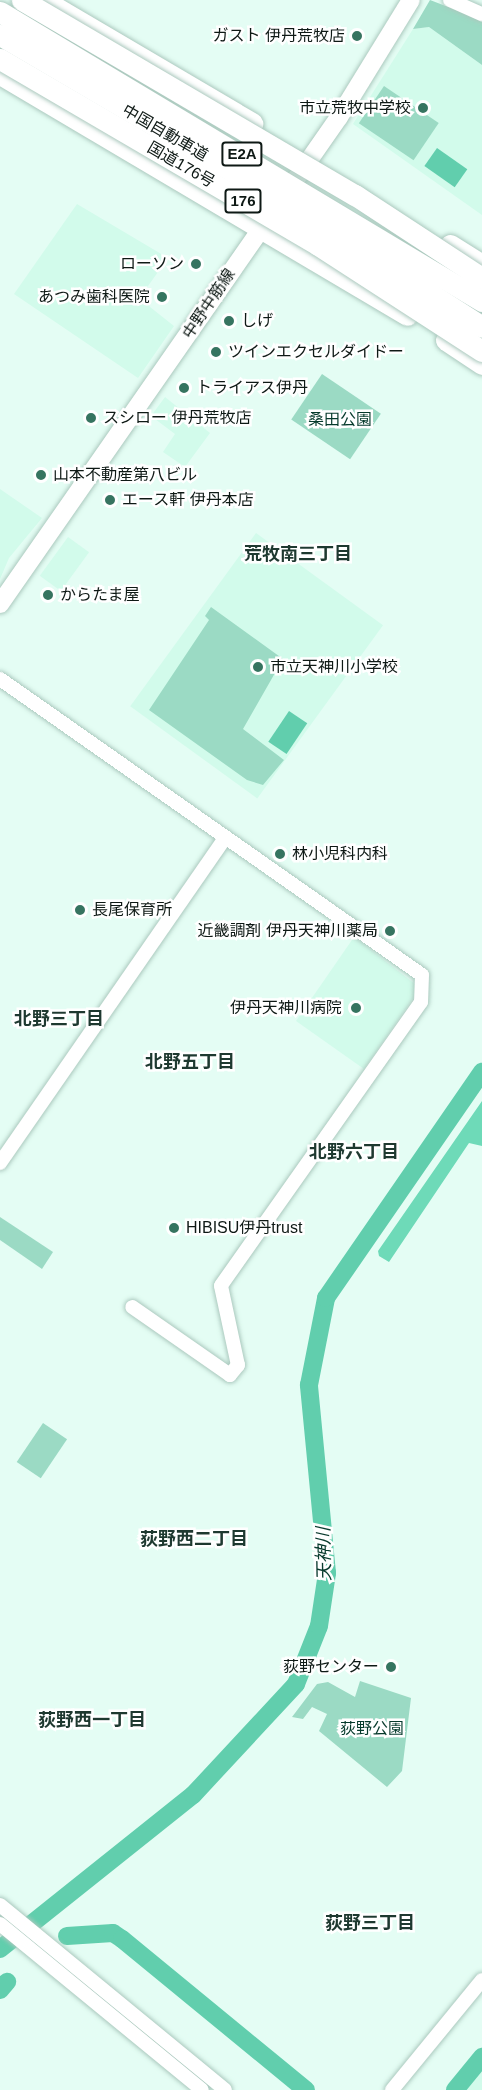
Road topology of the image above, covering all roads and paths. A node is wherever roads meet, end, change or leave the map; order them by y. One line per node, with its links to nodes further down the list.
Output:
1 (22, 0): 13 (highway, bridge)
2 (43, 0): 10 (highway)
3 (411, 0): 10 (main road, 中野中筋線)
4 (450, 0): 6 (street)
5 (0, 12): 14 (highway, 中国自動車道 / E2A, bridge)
6 (482, 14)
7 (0, 35): 15 (highway, 中国自動車道 / E2A, bridge)
8 (0, 59): 16 (highway, 国道176号 / 176, bridge)
9 (0, 74): 11 (highway)
10 (311, 157): 11 (main road, 中野中筋線); 12 (highway)
11 (261, 228): 17 (highway); 18 (main road, 中野中筋線)
12 (482, 265)
13 (482, 278)
14 (482, 302)
15 (482, 327)
16 (482, 351)
17 (482, 364)
18 (0, 604)
19 (0, 679): 20 (street)
20 (225, 838): 21 (street); 22 (street)
21 (0, 1163)
22 (132, 1307)
23 (0, 1905): 26 (street)
24 (0, 1923): 26 (street)
25 (482, 1980): 28 (street)
26 (198, 2081): 27 (street)
27 (225, 2090)
28 (392, 2090)

